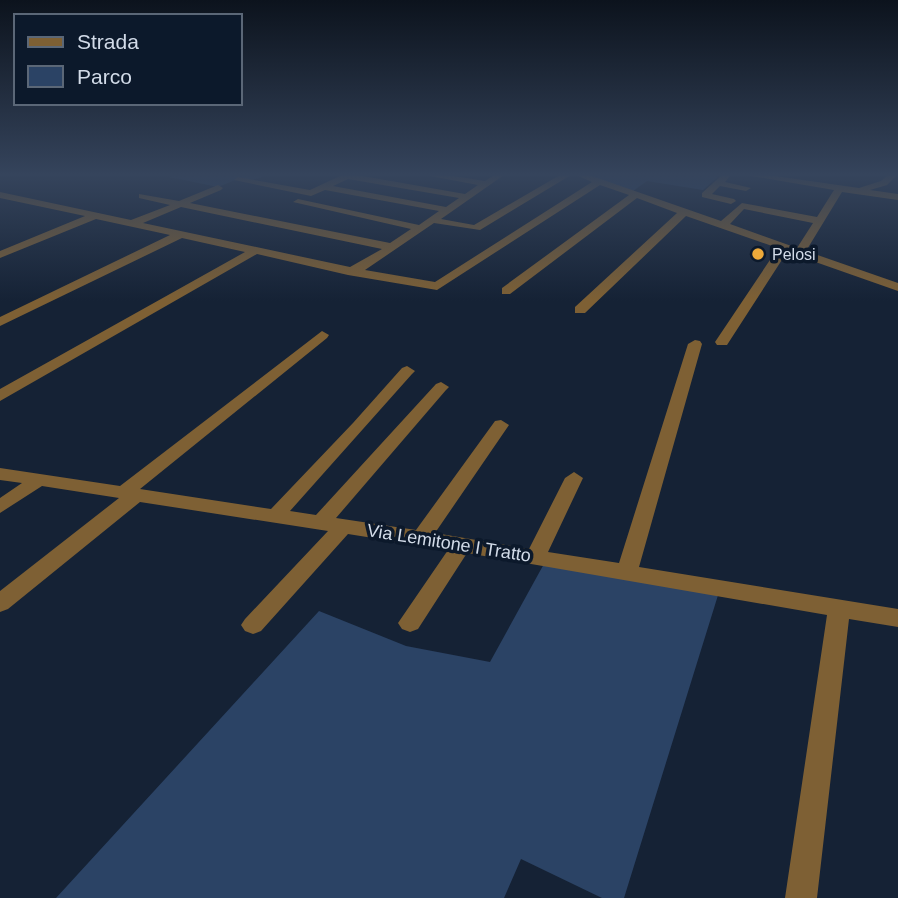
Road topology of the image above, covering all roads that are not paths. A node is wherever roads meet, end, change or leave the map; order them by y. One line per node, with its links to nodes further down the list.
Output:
1 (90, 217): 25 (street)
2 (96, 217): 18 (street)
3 (150, 217): 18 (street)
4 (244, 217): 21 (street)
5 (368, 217): 19 (street)
6 (437, 217): 15 (street)
7 (495, 217): 15 (street)
8 (545, 217): 26 (street)
9 (605, 217): 28 (street)
10 (679, 217): 29 (street)
11 (703, 217): 17 (street)
12 (731, 217): 17 (street)
13 (798, 217): 16 (street)
14 (823, 217): 16 (street)
15 (432, 220): 19 (street)
16 (820, 221): 24 (street)
17 (724, 224): 22 (street)
18 (130, 225): 20 (street)
19 (420, 228): 21 (street)
20 (179, 234): 23 (street); 30 (street)
21 (391, 247): 26 (street)
22 (784, 247): 24 (street); 32 (street)
23 (254, 251): 26 (street); 36 (street)
24 (800, 252): 27 (street)
25 (0, 255)
26 (337, 269)
27 (898, 287)
28 (506, 291)
29 (580, 310)
30 (0, 322)
31 (322, 335): 41 (street)
32 (722, 342)
33 (695, 344): 49 (street)
34 (407, 371): 43 (street)
35 (441, 387): 44 (street)
36 (0, 396)
37 (500, 425): 46 (street)
38 (0, 474): 40 (street, Via Lemitone I Tratto)
39 (574, 478): 48 (street)
40 (39, 480): 41 (street, Via Lemitone I Tratto); 42 (street)
41 (130, 494): 43 (street, Via Lemitone I Tratto); 50 (street)
42 (0, 507)
43 (274, 516): 44 (street, Via Lemitone I Tratto)
44 (320, 524): 45 (street, Via Lemitone I Tratto)
45 (343, 527): 46 (street, Via Lemitone I Tratto); 54 (street)
46 (421, 538): 47 (street, Via Lemitone I Tratto)
47 (462, 545): 48 (street, Via Lemitone I Tratto); 53 (street)
48 (535, 557): 49 (street, Via Lemitone I Tratto)
49 (627, 572): 51 (street, Via Lemitone I Tratto)
50 (0, 603)
51 (839, 607): 52 (street, Via Lemitone I Tratto); 55 (street)
52 (898, 618)
53 (410, 623)
54 (253, 625)
55 (801, 898)

